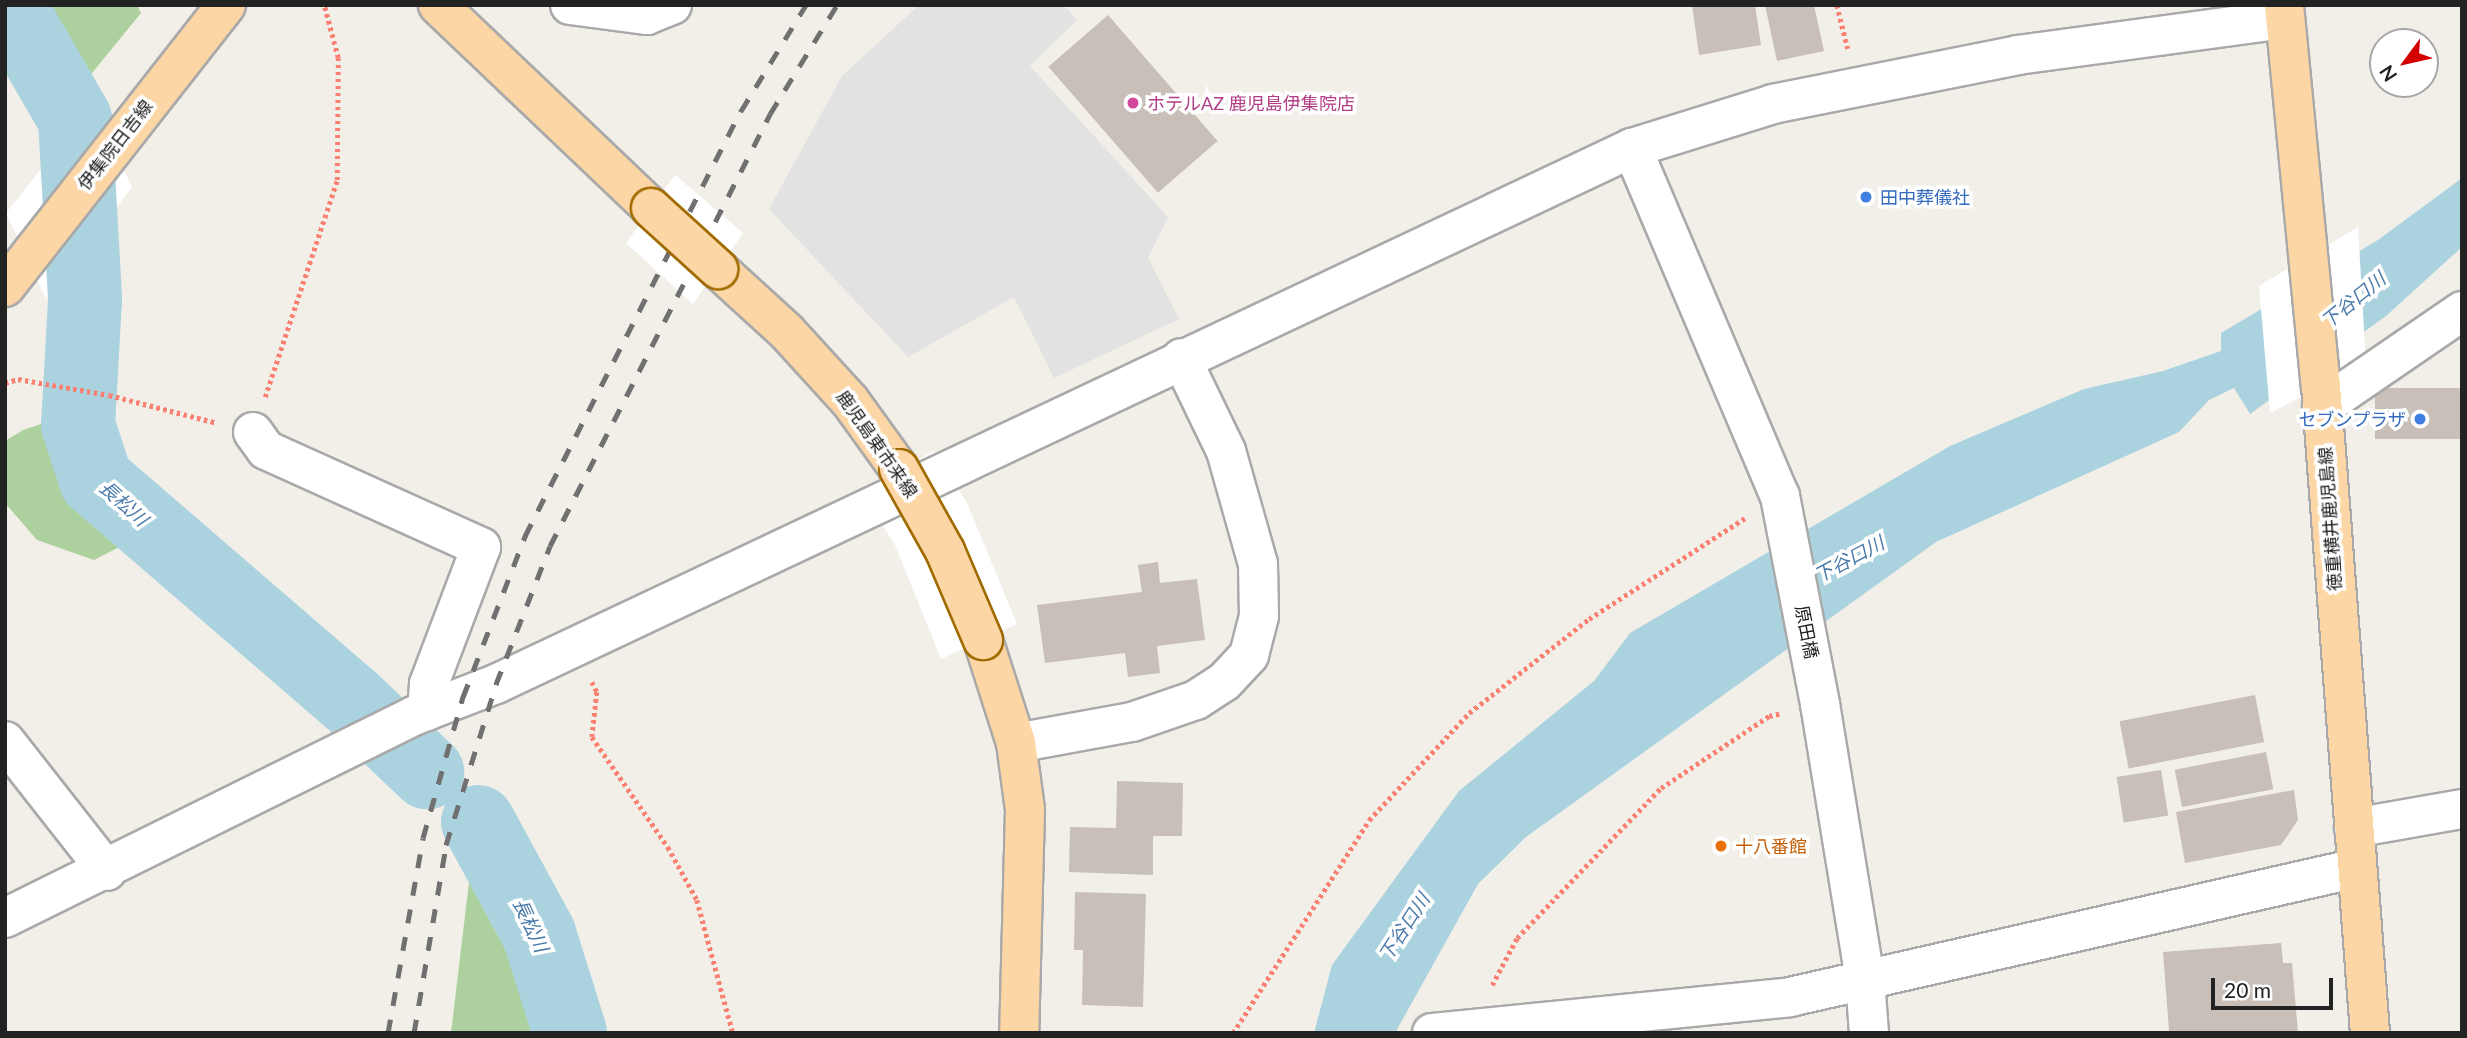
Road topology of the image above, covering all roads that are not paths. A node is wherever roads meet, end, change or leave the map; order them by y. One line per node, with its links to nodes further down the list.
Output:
1 (226, 5): 7 (main road, 伊集院日吉線)
2 (570, 5): 3 (street)
3 (672, 5)
4 (456, 12): 14 (main road, 鹿児島東市来線, bridge)
5 (2285, 12): 6 (street); 10 (main road, 徳重横井鹿児島線)
6 (1632, 148): 9 (street); 20 (street, 原田橋)
7 (16, 273)
8 (2462, 311): 10 (street)
9 (1181, 358): 12 (street); 14 (street)
10 (2321, 397): 16 (main road, 徳重横井鹿児島線)
11 (253, 432): 12 (street)
12 (421, 713): 18 (street)
13 (5, 741): 18 (street)
14 (1016, 743): 22 (main road, 鹿児島東市来線)
15 (2462, 808): 16 (street)
16 (2354, 828): 17 (main road, 徳重横井鹿児島線)
17 (2357, 868): 20 (street); 24 (main road, 徳重横井鹿児島線)
18 (107, 871): 19 (street)
19 (5, 918)
20 (1865, 980): 21 (street); 23 (street, 原田橋)
21 (1453, 1031)
22 (1019, 1033)
23 (1869, 1033)
24 (2370, 1033)

